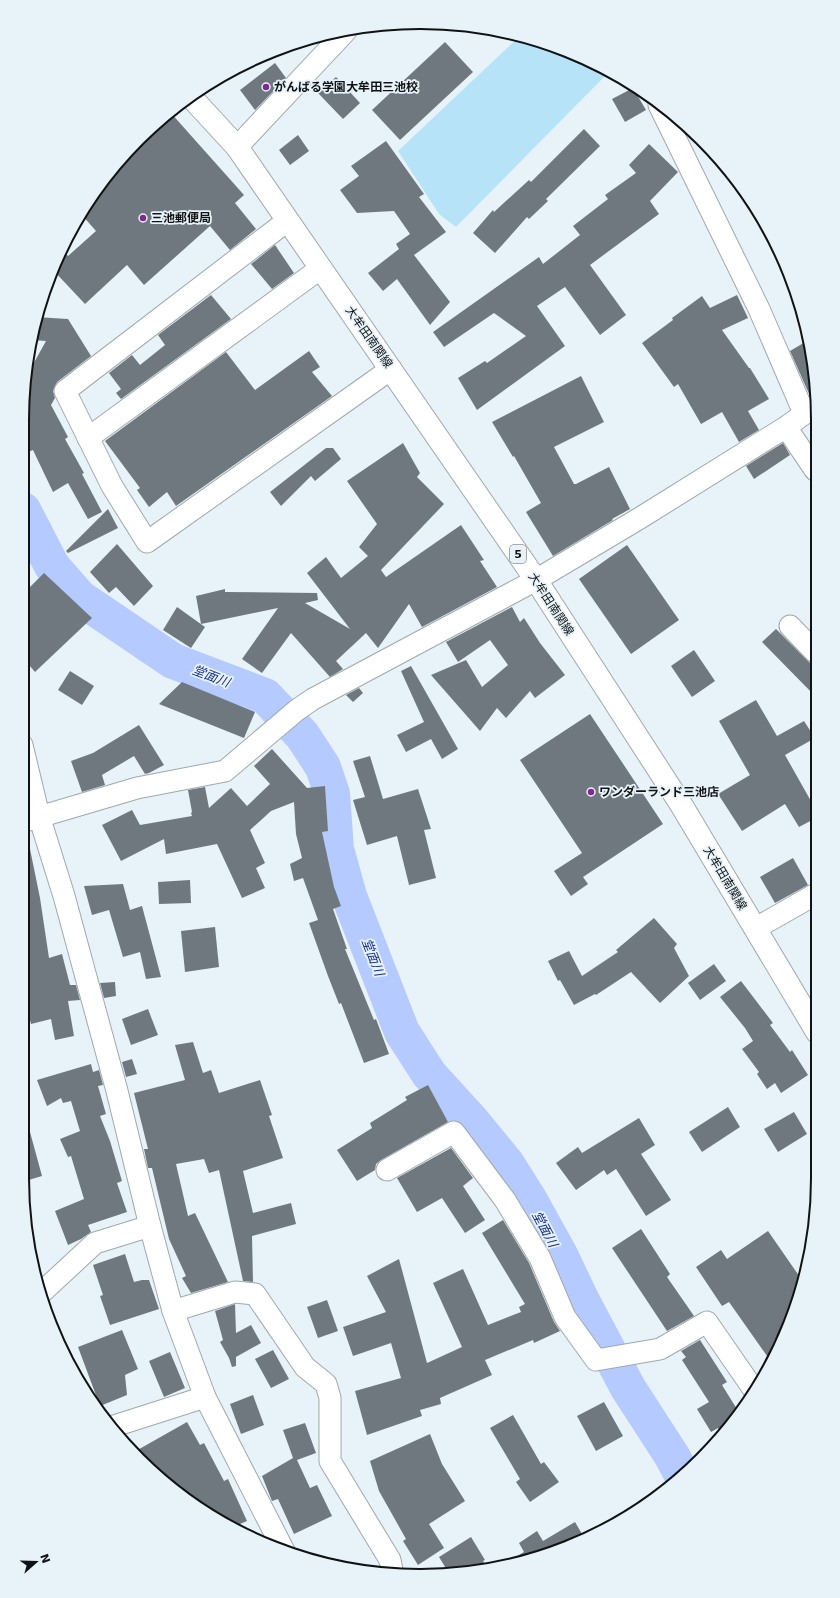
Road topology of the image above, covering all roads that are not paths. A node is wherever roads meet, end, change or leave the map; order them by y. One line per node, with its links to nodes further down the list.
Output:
1 (340, 38): 4 (street)
2 (195, 101): 4 (main road, 大牟田南関線 / 5)
3 (664, 115): 8 (street)
4 (237, 147): 5 (main road, 大牟田南関線 / 5)
5 (287, 221): 6 (main road, 大牟田南関線 / 5); 10 (street)
6 (321, 268): 7 (main road, 大牟田南関線 / 5); 10 (street)
7 (391, 369): 10 (street); 12 (main road, 大牟田南関線 / 5)
8 (809, 410): 9 (street)
9 (786, 427): 11 (street); 12 (street)
10 (88, 438)
11 (811, 464)
12 (536, 580): 16 (street); 18 (main road, 大牟田南関線 / 5)
13 (790, 626): 14 (street)
14 (811, 648)
15 (29, 803): 16 (street)
16 (31, 819): 21 (street)
17 (811, 897): 18 (street)
18 (756, 928): 19 (main road, 大牟田南関線 / 5)
19 (811, 1022)
20 (386, 1170): 24 (street)
21 (150, 1226): 22 (street); 23 (street)
22 (45, 1289)
23 (173, 1311): 25 (street); 28 (street)
24 (751, 1386)
25 (204, 1397): 26 (street); 27 (street)
26 (117, 1425)
27 (280, 1543)
28 (392, 1568)

